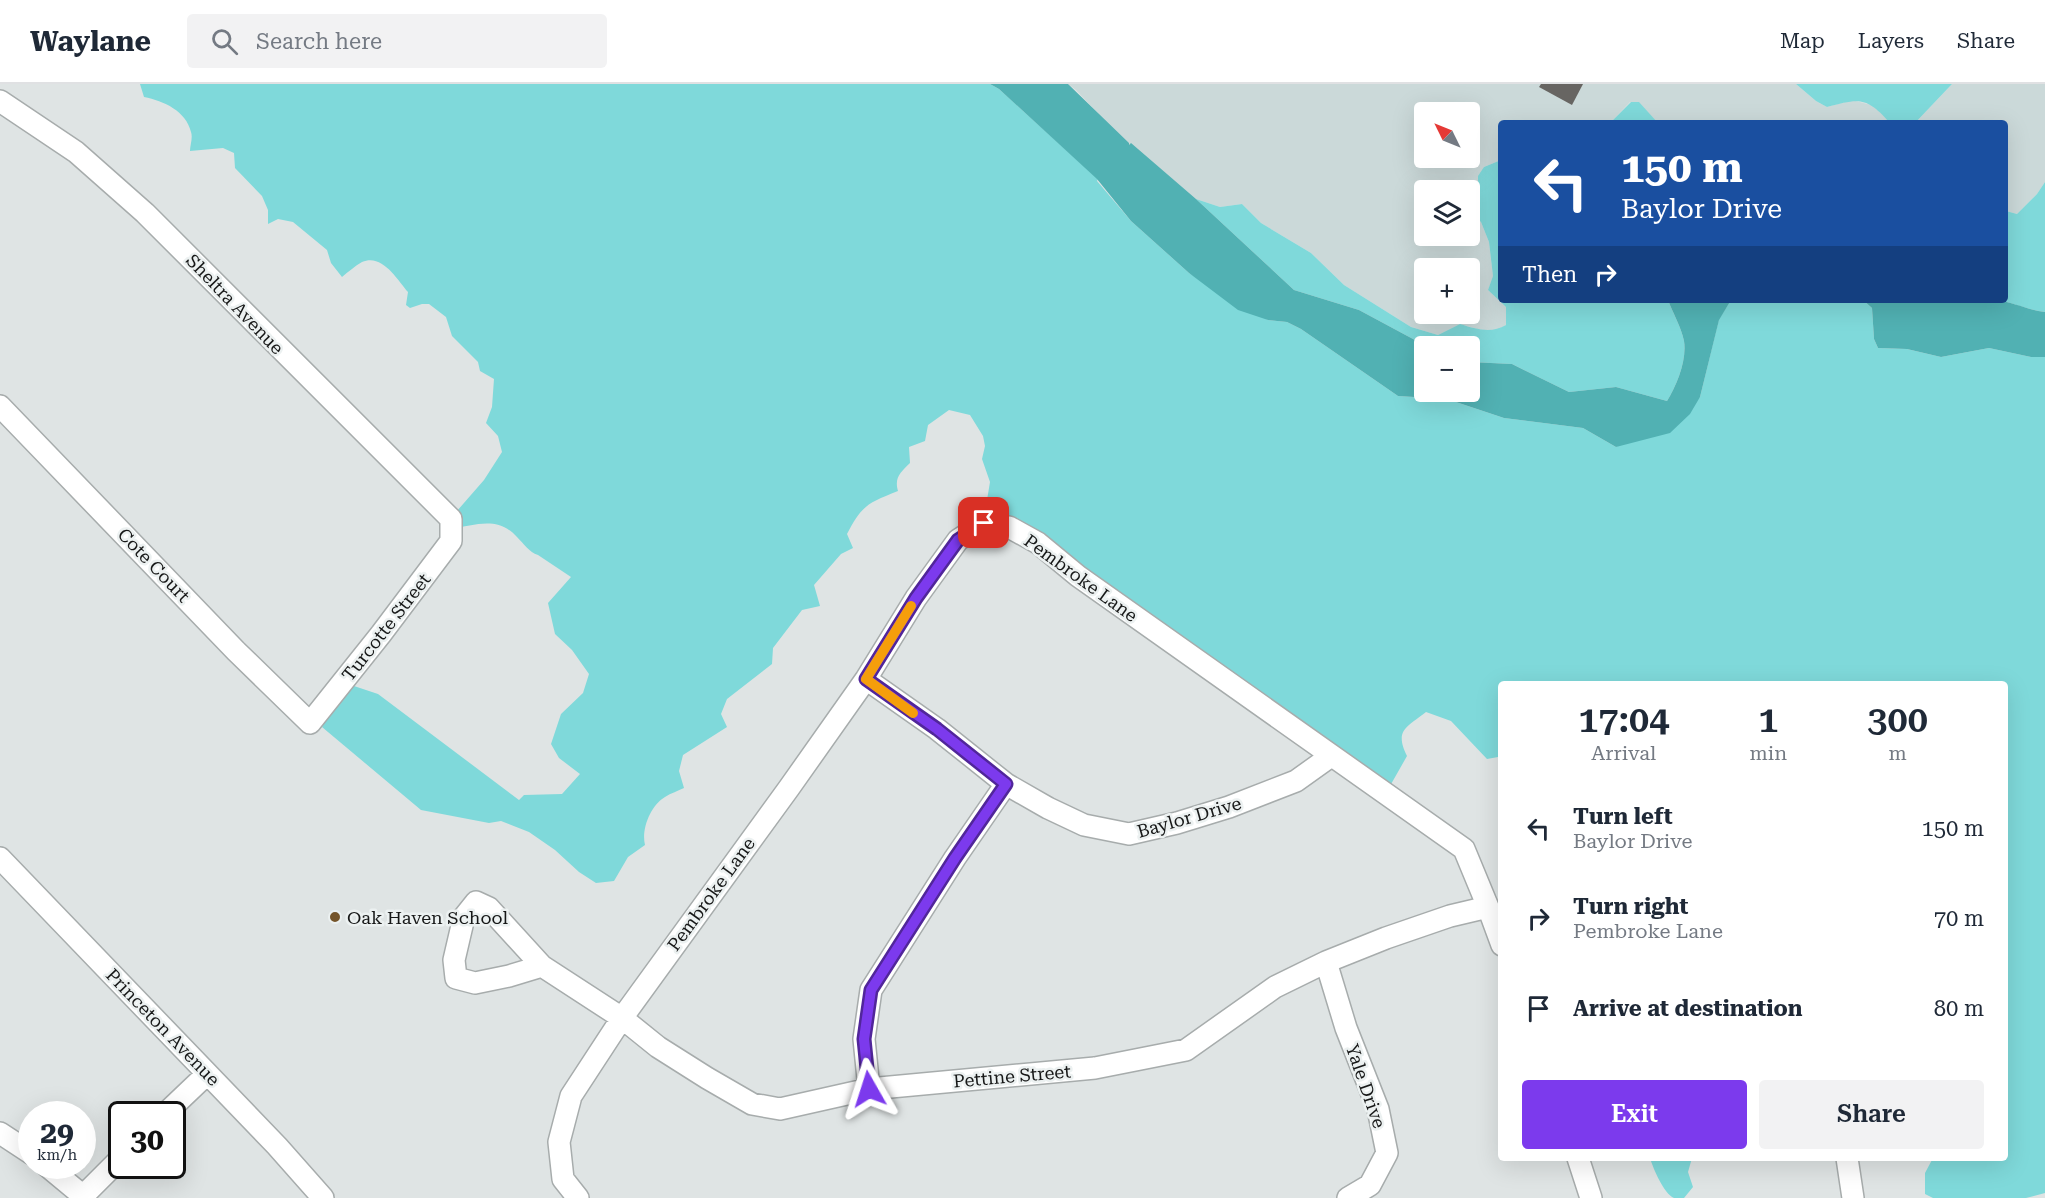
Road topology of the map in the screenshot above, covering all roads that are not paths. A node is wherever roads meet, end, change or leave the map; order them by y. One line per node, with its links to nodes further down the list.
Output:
1 (0, 100): 3 (street, Sheltra Avenue)
2 (0, 406): 5 (street, Cote Court)
3 (450, 527): 5 (street, Turcotte Street)
4 (866, 679): 6 (street, Pembroke Lane); 7 (street, Baylor Drive); 13 (street, Pembroke Lane)
5 (310, 723)
6 (1331, 756): 7 (street, Baylor Drive); 9 (street, Pembroke Lane)
7 (1006, 784): 15 (street)
8 (0, 858): 14 (street, Princeton Avenue)
9 (1488, 907): 10 (street, Pembroke Lane); 11 (street, Pettine Street)
10 (1498, 934)
11 (1326, 962): 15 (street, Pettine Street); 26 (street, Yale Drive)
12 (542, 966): 12 (street, Pettine Street); 13 (street, Pettine Street)
13 (622, 1017): 15 (street, Pettine Street); 25 (street, Pembroke Lane)
14 (207, 1074): 16 (street); 24 (street, Princeton Avenue)
15 (869, 1089)
16 (179, 1101)
17 (0, 1133): 18 (street)
18 (18, 1145)
19 (1579, 1161): 27 (street)
20 (1847, 1161): 28 (street)
21 (108, 1170): 23 (street)
22 (62, 1179): 23 (street)
23 (81, 1196)
24 (323, 1198)
25 (578, 1198)
26 (1348, 1198)
27 (1591, 1198)
28 (1853, 1198)

